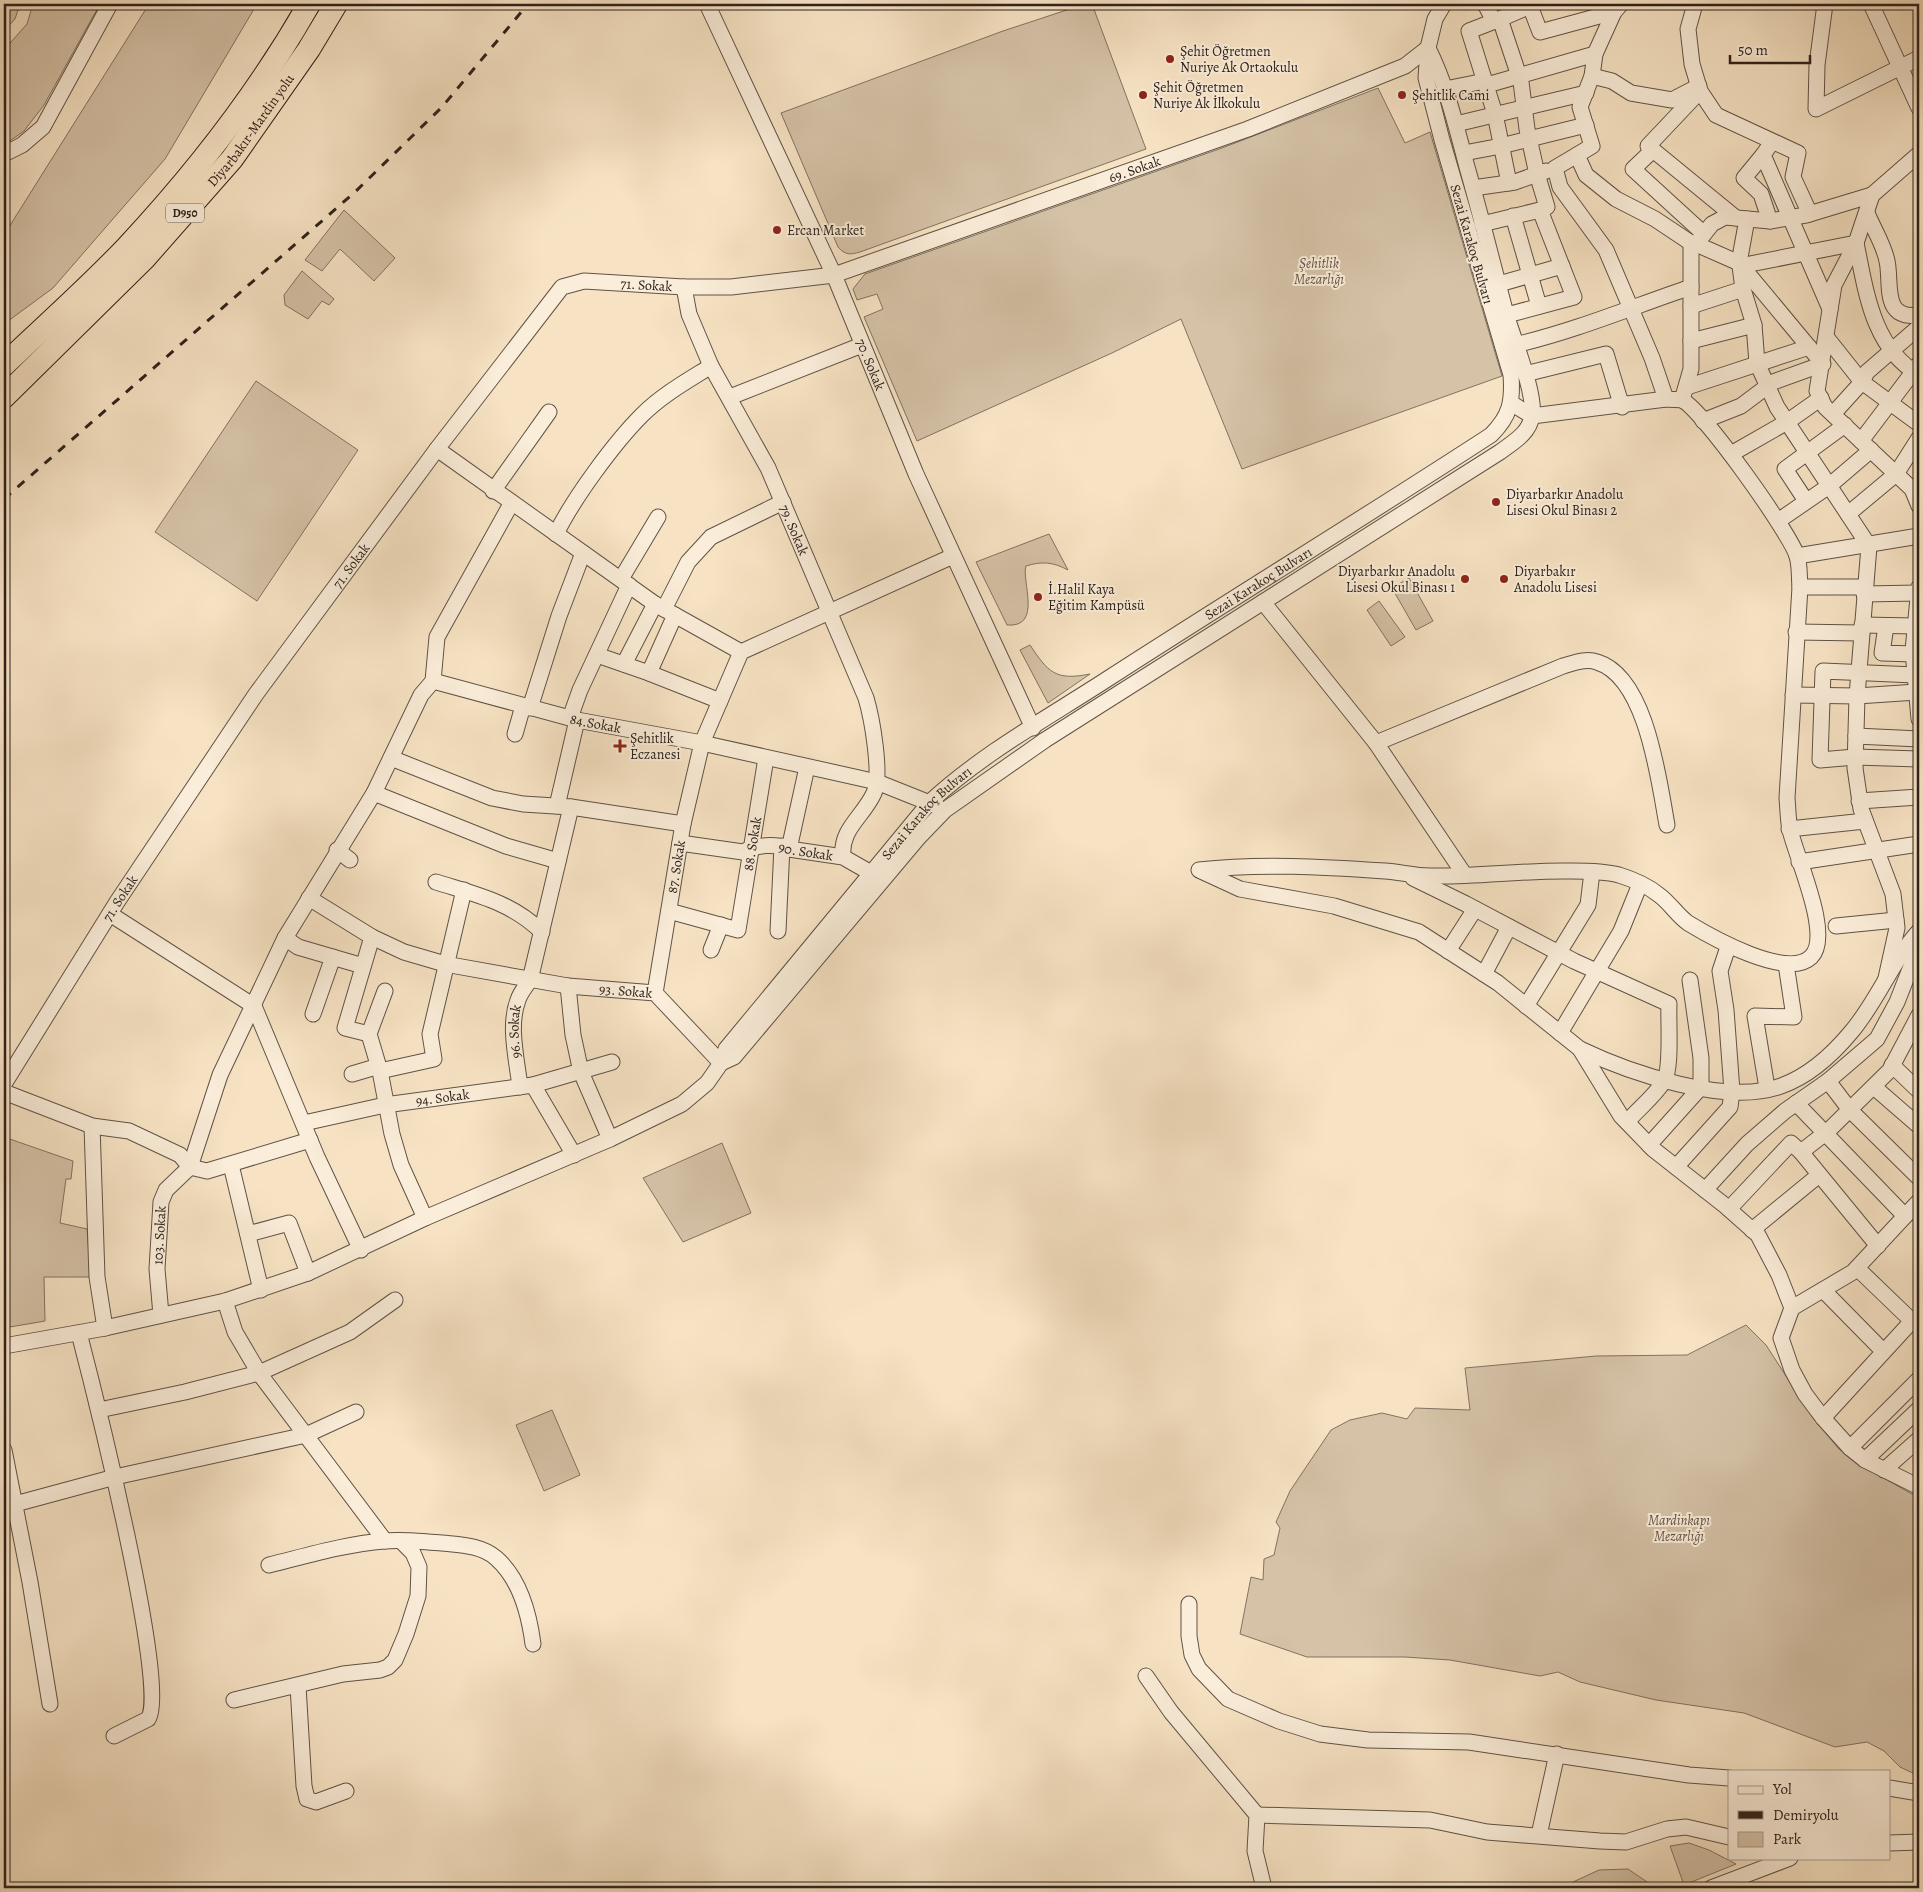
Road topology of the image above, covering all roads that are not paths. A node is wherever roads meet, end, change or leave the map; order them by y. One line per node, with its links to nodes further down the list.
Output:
1 (110, 4): 33 (street)
2 (309, 4): 79 (highway, Diyarbakır-Mardin yolu / D950)
3 (336, 4): 86 (highway, Diyarbakır-Mardin yolu / D950)
4 (706, 4): 58 (street, 70. Sokak)
5 (1444, 4): 13 (street, Sezai Karakoç Bulvarı)
6 (1485, 4): 12 (street)
7 (1696, 4): 20 (street)
8 (1825, 4): 16 (street)
9 (1871, 4): 16 (street)
10 (1530, 5): 11 (street); 12 (street)
11 (1617, 8): 14 (street)
12 (1497, 20): 18 (street); 19 (street)
13 (1428, 48): 21 (street); 58 (street, 69. Sokak); 90 (street, Sezai Karakoç Bulvarı)
14 (1595, 54): 17 (street); 18 (street)
15 (1919, 58): 16 (street)
16 (1899, 67): 24 (street)
17 (1592, 76): 20 (street); 22 (street)
18 (1519, 77): 19 (street); 23 (street)
19 (1486, 83): 21 (street); 25 (street)
20 (1700, 88): 29 (street); 31 (street)
21 (1445, 89): 26 (street)
22 (1586, 93): 23 (street); 27 (street)
23 (1524, 107): 25 (street); 28 (street)
24 (1919, 108)
25 (1495, 114): 26 (street); 30 (street)
26 (1456, 124): 32 (street)
27 (1586, 125): 28 (street); 35 (street)
28 (1529, 138): 30 (street); 38 (street)
29 (1772, 142): 36 (street); 44 (street)
30 (1501, 146): 32 (street); 39 (street)
31 (1653, 150): 47 (street); 50 (street)
32 (1464, 153): 40 (street)
33 (4, 154)
34 (1919, 154): 41 (street)
35 (1577, 155): 37 (street); 50 (street)
36 (1763, 155): 46 (street); 48 (street)
37 (1555, 168): 38 (street); 65 (street)
38 (1536, 174): 39 (street); 42 (street)
39 (1509, 182): 40 (street)
40 (1473, 188): 49 (street)
41 (1872, 195): 43 (street); 44 (street)
42 (1540, 210): 45 (street); 55 (street)
43 (1866, 213): 51 (street); 53 (street)
44 (1810, 214): 46 (street)
45 (1513, 216): 49 (street); 57 (street)
46 (1791, 217): 48 (street); 52 (street)
47 (1742, 218): 48 (street); 50 (street); 54 (street)
48 (1770, 222)
49 (1482, 224): 59 (street)
50 (1697, 240): 54 (street); 61 (street)
51 (1856, 243): 52 (street); 56 (street); 66 (street)
52 (1805, 251): 54 (street); 66 (street)
53 (1887, 260): 56 (street); 68 (street)
54 (1740, 264): 62 (street); 75 (street)
55 (1562, 266): 57 (street); 63 (street)
56 (1862, 272): 76 (street)
57 (1530, 274): 59 (street); 63 (street)
58 (834, 275): 60 (street, 71. Sokak); 73 (street, 70. Sokak)
59 (1499, 284): 67 (street)
60 (684, 287): 80 (street, 79. Sokak); 102 (street, 71. Sokak)
61 (1691, 288): 64 (street); 65 (street)
62 (1743, 289): 64 (street); 69 (street)
63 (1539, 306): 67 (street)
64 (1691, 306): 72 (street)
65 (1629, 308): 74 (street); 89 (street)
66 (1830, 310): 71 (street)
67 (1506, 315): 74 (street)
68 (1919, 315)
69 (1754, 325): 72 (street); 77 (street)
70 (1919, 328): 76 (street)
71 (1827, 338): 78 (street); 83 (street)
72 (1691, 340): 85 (street)
73 (862, 345): 87 (street); 120 (street, 70. Sokak)
74 (1516, 345): 82 (street)
75 (1808, 347): 77 (street); 78 (street)
76 (1891, 351): 81 (street); 83 (street)
77 (1757, 363): 84 (street); 85 (street)
78 (1823, 364): 84 (street); 88 (street)
79 (4, 366)
80 (711, 366): 87 (street, 79. Sokak); 116 (street)
81 (1917, 370): 91 (street)
82 (1525, 374): 92 (street); 95 (street)
83 (1862, 382): 91 (street); 94 (street)
84 (1767, 386): 96 (street); 97 (street)
85 (1684, 394): 89 (street); 96 (street)
86 (4, 397)
87 (730, 397): 110 (street, 79. Sokak)
88 (1821, 398): 94 (street); 97 (street)
89 (1666, 399): 92 (street)
90 (1511, 403): 95 (street); 149 (street, Sezai Karakoç Bulvarı)
91 (1890, 403): 98 (street); 101 (street)
92 (1622, 407): 95 (street)
93 (549, 412): 108 (street)
94 (1833, 414): 99 (street)
95 (1532, 416): 126 (street)
96 (1704, 420): 104 (street)
97 (1787, 422): 103 (street); 104 (street)
98 (1919, 424)
99 (1845, 425): 101 (street); 103 (street)
100 (1919, 438): 105 (street)
101 (1866, 446): 106 (street); 107 (street)
102 (437, 449): 108 (street); 191 (street, 71. Sokak)
103 (1807, 453): 107 (street); 109 (street)
104 (1731, 454): 115 (street)
105 (1913, 460): 106 (street)
106 (1896, 474): 112 (street); 113 (street)
107 (1829, 486): 109 (street); 113 (street)
108 (493, 491): 111 (street)
109 (1806, 501): 115 (street)
110 (783, 502): 127 (street); 128 (street, 79. Sokak)
111 (511, 504): 116 (street); 140 (street)
112 (1919, 506)
113 (1848, 514): 118 (street)
114 (658, 517): 122 (street, 96. Sokak)
115 (1778, 521): 121 (street)
116 (556, 534): 119 (street)
117 (1919, 536): 118 (street)
118 (1869, 546): 121 (street); 125 (street)
119 (582, 553): 122 (street); 146 (street)
120 (953, 556): 128 (street); 149 (street, 70. Sokak)
121 (1797, 556): 123 (street)
122 (625, 582): 127 (street); 135 (street, 96. Sokak)
123 (1800, 587): 125 (street); 132 (street)
124 (1919, 590): 125 (street); 130 (street)
125 (1865, 591): 131 (street)
126 (1263, 602): 154 (street); 166 (street)
127 (665, 610): 133 (street); 136 (street); 138 (street)
128 (829, 613): 133 (street); 160 (street, 79. Sokak)
129 (1886, 626): 130 (street); 131 (street); 134 (street)
130 (1915, 626): 134 (street)
131 (1861, 629): 132 (street); 137 (street)
132 (1796, 632): 143 (street)
133 (741, 652): 145 (street, 87. Sokak)
134 (1914, 654): 139 (street)
135 (596, 655): 136 (street); 147 (street, 96. Sokak)
136 (624, 664): 138 (street)
137 (1858, 672): 139 (street); 142 (street); 144 (street)
138 (649, 673): 145 (street)
139 (1916, 676): 141 (street)
140 (433, 680): 146 (street, 84.Sokak); 156 (street)
141 (1917, 692): 144 (street); 148 (street)
142 (1822, 694): 143 (street); 144 (street); 155 (street)
143 (1793, 695): 170 (street)
144 (1856, 696): 151 (street)
145 (720, 701): 153 (street, 87. Sokak)
146 (527, 707): 147 (street, 84.Sokak); 150 (street)
147 (574, 719): 153 (street, 84.Sokak); 165 (street, 96. Sokak)
148 (1919, 719)
149 (1033, 728): 164 (street, Sezai Karakoç Bulvarı)
150 (515, 734)
151 (1856, 736): 152 (street); 155 (street)
152 (1919, 739)
153 (702, 743): 157 (street, 84.Sokak); 168 (street, 87. Sokak)
154 (1376, 743): 169 (street); 184 (street)
155 (1855, 757): 158 (street); 163 (street)
156 (391, 758): 161 (street); 165 (street)
157 (766, 758): 159 (street, 84.Sokak); 174 (street, 88. Sokak)
158 (1919, 759)
159 (807, 767): 160 (street, 84.Sokak); 173 (street)
160 (877, 782): 164 (street, 84.Sokak); 177 (street)
161 (374, 793): 175 (street); 179 (street)
162 (1919, 797): 163 (street)
163 (1859, 801): 167 (street)
164 (930, 802): 166 (street, 84.Sokak); 183 (street, Sezai Karakoç Bulvarı)
165 (564, 806): 168 (street); 179 (street, 96. Sokak)
166 (945, 810): 226 (street)
167 (1865, 821): 170 (street); 176 (street)
168 (683, 824): 171 (street, 87. Sokak)
169 (1667, 825)
170 (1789, 829): 180 (street)
171 (680, 843): 174 (street, 90. Sokak); 190 (street, 87. Sokak)
172 (1919, 844): 176 (street)
173 (786, 847): 174 (street, 90. Sokak); 177 (street, 90. Sokak); 196 (street)
174 (752, 848): 193 (street, 88. Sokak)
175 (338, 850): 178 (street); 188 (street)
176 (1877, 852): 180 (street); 192 (street)
177 (843, 857): 183 (street)
178 (350, 860)
179 (558, 861): 198 (street, 96. Sokak)
180 (1799, 862): 208 (street)
181 (1400, 872): 184 (street); 189 (street); 204 (street)
182 (1592, 872): 184 (street); 186 (street); 205 (street)
183 (871, 873): 226 (street, Sezai Karakoç Bulvarı)
184 (1464, 874)
185 (436, 882): 187 (street)
186 (1640, 884): 201 (street); 210 (street)
187 (464, 890): 198 (street); 207 (street)
188 (309, 898): 199 (street, 93. Sokak); 200 (street)
189 (1475, 909): 195 (street); 204 (street)
190 (669, 911): 193 (street); 217 (street, 87. Sokak)
191 (110, 914): 218 (street); 233 (street, 71. Sokak)
192 (1896, 920): 194 (street); 212 (street)
193 (720, 925): 203 (street)
194 (1836, 926)
195 (1509, 927): 205 (street); 211 (street)
196 (778, 931)
197 (1919, 931): 212 (street)
198 (542, 932): 213 (street, 96. Sokak)
199 (372, 937): 207 (street, 93. Sokak); 209 (street)
200 (285, 938): 206 (street); 218 (street)
201 (1728, 946): 208 (street); 238 (street)
202 (1919, 946): 232 (street)
203 (712, 950)
204 (1448, 951): 211 (street)
205 (1560, 954): 210 (street); 219 (street)
206 (333, 957): 209 (street); 220 (street)
207 (445, 964): 213 (street, 93. Sokak); 228 (street)
208 (1786, 964): 237 (street)
209 (363, 966): 223 (street)
210 (1596, 971): 222 (street); 231 (street)
211 (1484, 974): 219 (street)
212 (1886, 978): 237 (street)
213 (530, 980): 215 (street, 93. Sokak); 234 (street, 96. Sokak)
214 (1690, 980): 235 (street)
215 (568, 986): 217 (street, 93. Sokak); 229 (street)
216 (385, 991): 223 (street)
217 (655, 993): 226 (street, 93. Sokak)
218 (254, 1006): 245 (street); 255 (street)
219 (1526, 1006): 222 (street)
220 (313, 1014)
221 (1919, 1015): 227 (street)
222 (1560, 1033): 224 (street)
223 (369, 1034): 228 (street)
224 (1580, 1049): 231 (street); 244 (street)
225 (612, 1062): 229 (street, 94. Sokak)
226 (720, 1063): 249 (street, Sezai Karakoç Bulvarı)
227 (1892, 1065): 236 (street); 239 (street)
228 (380, 1068): 230 (street); 242 (street)
229 (581, 1072): 234 (street, 94. Sokak); 249 (street)
230 (352, 1074)
231 (1665, 1081): 235 (street); 244 (street)
232 (1828, 1081): 241 (street); 243 (street)
233 (4, 1084)
234 (527, 1086): 242 (street, 94. Sokak); 253 (street, 96. Sokak)
235 (1701, 1087): 238 (street); 251 (street)
236 (1874, 1087): 243 (street); 247 (street)
237 (1767, 1088): 238 (street)
238 (1732, 1091): 256 (street)
239 (1919, 1091)
240 (4, 1092): 246 (street)
241 (1796, 1103): 248 (street); 259 (street)
242 (385, 1105): 245 (street, 94. Sokak); 262 (street)
243 (1850, 1110): 248 (street); 258 (street)
244 (1627, 1122): 251 (street)
245 (304, 1123): 250 (street)
246 (92, 1126): 255 (street); 276 (street)
247 (1919, 1126)
248 (1824, 1134): 252 (street); 261 (street)
249 (610, 1139): 253 (street, Sezai Karakoç Bulvarı)
250 (310, 1140): 254 (street); 266 (street)
251 (1649, 1145): 256 (street)
252 (1801, 1152): 257 (street); 260 (street)
253 (574, 1156): 262 (street, Sezai Karakoç Bulvarı)
254 (231, 1165): 255 (street); 264 (street)
255 (190, 1167): 274 (street, 103. Sokak)
256 (1676, 1167): 259 (street)
257 (1819, 1175): 263 (street); 265 (street)
258 (1919, 1178)
259 (1705, 1190): 260 (street)
260 (1729, 1209): 263 (street)
261 (1914, 1209): 265 (street)
262 (425, 1218): 266 (street, Sezai Karakoç Bulvarı)
263 (1752, 1230): 273 (street)
264 (248, 1234): 268 (street); 269 (street)
265 (1878, 1246): 267 (street)
266 (361, 1250): 268 (street, Sezai Karakoç Bulvarı)
267 (1857, 1268): 270 (street); 275 (street)
268 (308, 1273): 269 (street, Sezai Karakoç Bulvarı)
269 (261, 1290): 272 (street, Sezai Karakoç Bulvarı)
270 (1823, 1290): 273 (street); 279 (street)
271 (395, 1300): 280 (street)
272 (225, 1301): 274 (street, Sezai Karakoç Bulvarı); 280 (street)
273 (1792, 1308): 285 (street)
274 (160, 1315): 276 (street, Sezai Karakoç Bulvarı)
275 (1916, 1325): 279 (street)
276 (105, 1328): 277 (street, Sezai Karakoç Bulvarı)
277 (79, 1333): 278 (street, Sezai Karakoç Bulvarı); 283 (street)
278 (4, 1346)
279 (1882, 1351): 285 (street)
280 (259, 1373): 283 (street); 286 (street)
281 (1919, 1379): 288 (street)
282 (1919, 1409): 290 (street)
283 (99, 1410): 292 (street)
284 (356, 1412): 286 (street)
285 (1822, 1418): 288 (street)
286 (306, 1436): 292 (street); 295 (street)
287 (1919, 1439): 291 (street)
288 (1850, 1448): 290 (street)
289 (4, 1450): 294 (street)
290 (1865, 1460): 291 (street)
291 (1884, 1470): 293 (street)
292 (115, 1477): 294 (street); 304 (street)
293 (1919, 1487)
294 (10, 1506): 303 (street)
295 (385, 1541): 296 (street); 297 (street)
296 (401, 1541): 299 (street); 301 (street)
297 (269, 1565)
298 (1188, 1604): 305 (street)
299 (533, 1644)
300 (1146, 1676): 310 (street)
301 (298, 1686): 302 (street); 308 (street)
302 (234, 1700)
303 (50, 1704)
304 (114, 1736)
305 (1557, 1754): 306 (street); 311 (street)
306 (1728, 1778)
307 (1890, 1788): 309 (street)
308 (346, 1791)
309 (1919, 1793)
310 (1257, 1816): 311 (street); 316 (street)
311 (1539, 1835): 312 (street)
312 (1728, 1837)
313 (1919, 1842): 314 (street)
314 (1890, 1843)
315 (1785, 1860): 317 (street)
316 (1264, 1888)
317 (1711, 1888)

